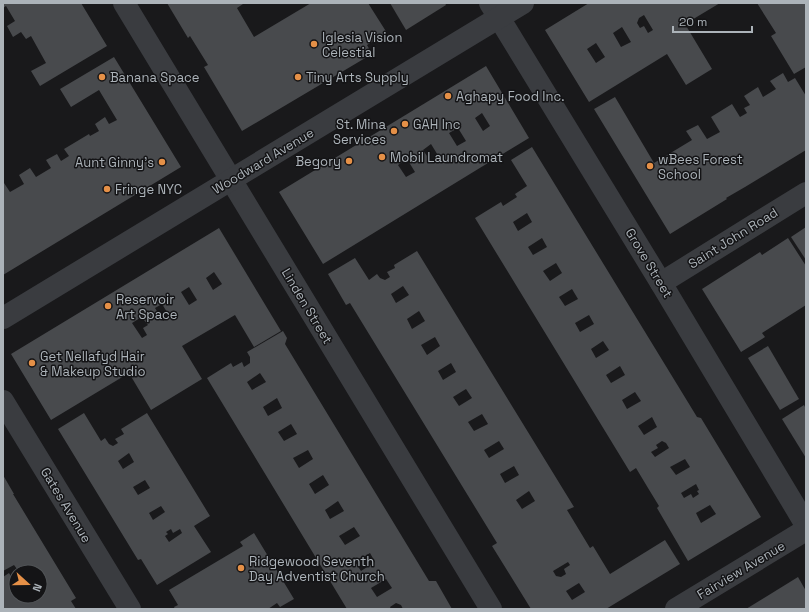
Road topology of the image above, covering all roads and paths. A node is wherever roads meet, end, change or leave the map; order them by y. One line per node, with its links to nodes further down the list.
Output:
1 (124, 3): 4 (street, Linden Street)
2 (523, 3): 3 (street, Woodward Avenue)
3 (494, 10): 4 (street, Woodward Avenue); 6 (street, Grove Street)
4 (231, 180): 7 (street, Woodward Avenue); 12 (street, Linden Street)
5 (806, 193): 6 (street, Saint John Road)
6 (661, 283): 9 (street, Grove Street)
7 (3, 318)
8 (3, 401): 11 (street, Gates Avenue)
9 (806, 525)
10 (806, 530): 13 (street, Fairview Avenue)
11 (130, 609)
12 (491, 609)
13 (676, 609)

